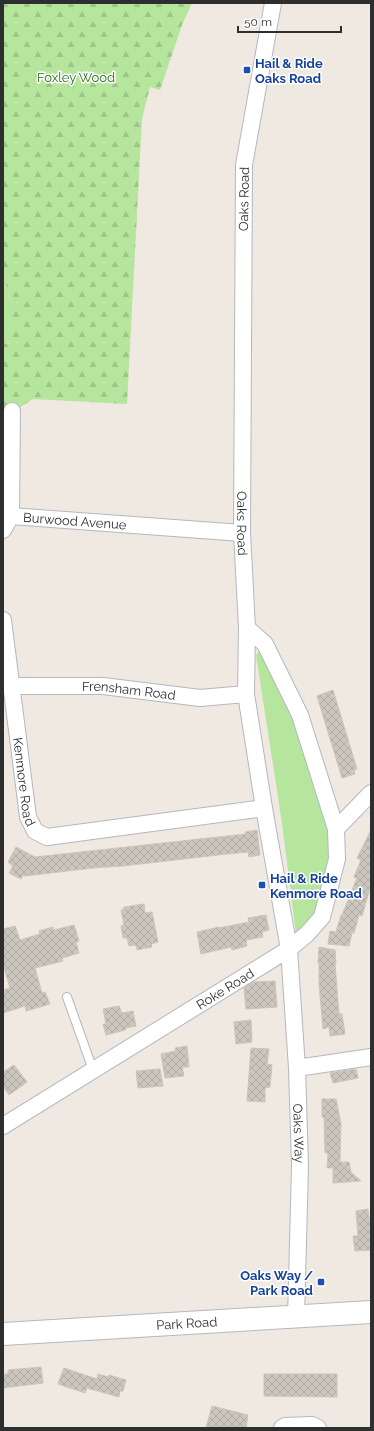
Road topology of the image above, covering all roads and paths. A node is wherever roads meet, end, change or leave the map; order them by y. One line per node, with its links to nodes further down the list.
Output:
1 (273, 3): 5 (street, Oaks Road)
2 (12, 411): 3 (street, Burwood Avenue)
3 (11, 516): 4 (street); 5 (street, Burwood Avenue)
4 (3, 530)
5 (242, 533): 7 (street, Oaks Road)
6 (3, 620): 8 (street, Kenmore Road)
7 (247, 628): 9 (street, Oaks Road); 12 (street, Roke Road)
8 (11, 686): 9 (street, Frensham Road); 11 (street, Kenmore Road)
9 (246, 694): 11 (street, Oaks Road)
10 (371, 793): 12 (street)
11 (264, 808): 13 (street, Oaks Road)
12 (336, 829): 13 (street, Roke Road)
13 (289, 949): 16 (street, Oaks Way); 17 (street, Roke Road)
14 (67, 997): 17 (lane)
15 (371, 1057): 16 (street)
16 (297, 1068): 20 (street, Oaks Way)
17 (93, 1070): 18 (street, Roke Road)
18 (3, 1126)
19 (371, 1312): 20 (street, Park Road)
20 (296, 1318): 21 (street, Park Road)
21 (3, 1334)
22 (282, 1428): 23 (street)
23 (318, 1428)

